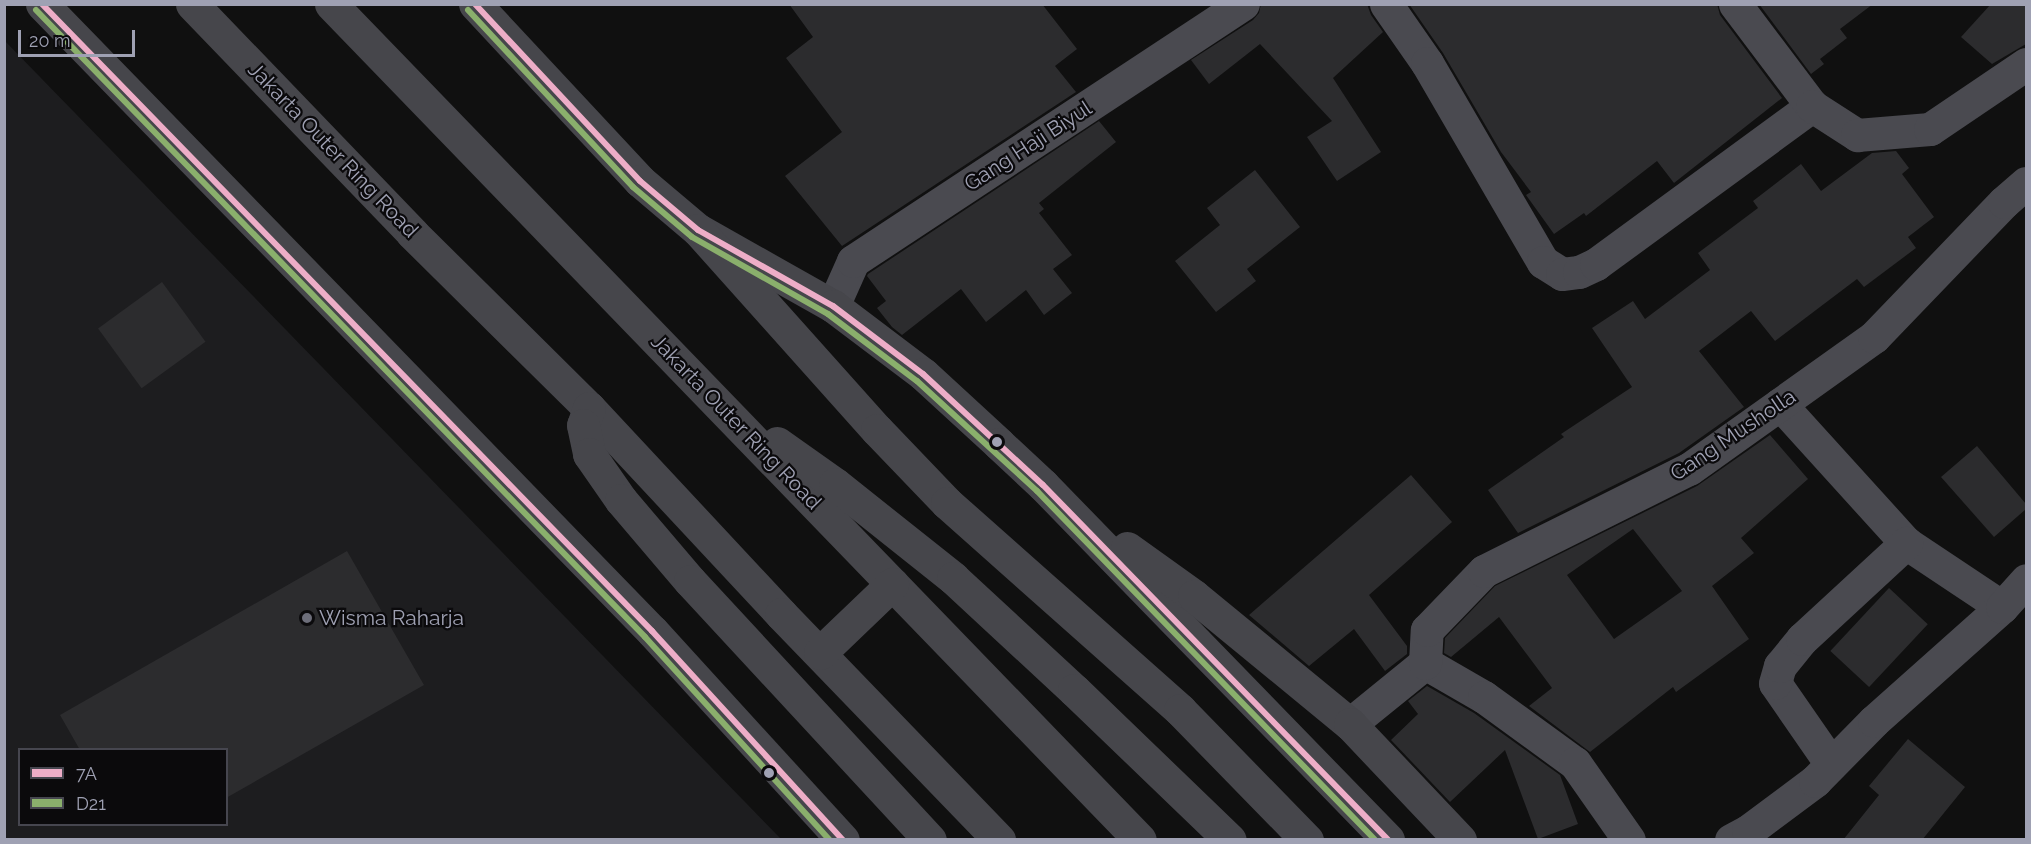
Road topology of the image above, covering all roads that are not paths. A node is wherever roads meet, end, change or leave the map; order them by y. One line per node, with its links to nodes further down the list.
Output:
1 (42, 4): 25 (highway)
2 (192, 4): 15 (highway, Jakarta Outer Ring Road)
3 (331, 4): 13 (highway, Jakarta Outer Ring Road)
4 (475, 4): 11 (highway)
5 (1243, 4): 12 (street, Gang Haji Biyul)
6 (1386, 4): 9 (street)
7 (1735, 4): 9 (street)
8 (2026, 64): 9 (street)
9 (1812, 106)
10 (2026, 183): 14 (street, Gang Musholla)
11 (698, 230): 12 (highway); 30 (highway)
12 (833, 306): 16 (highway)
13 (707, 393): 19 (highway, Jakarta Outer Ring Road); 29 (highway)
14 (1780, 404): 17 (street); 22 (street, Gang Musholla)
15 (589, 408): 21 (highway, Jakarta Outer Ring Road); 26 (highway)
16 (1054, 496): 23 (highway); 31 (highway)
17 (1906, 543): 20 (street); 24 (street)
18 (2026, 580): 20 (street)
19 (892, 584): 21 (highway); 28 (highway, Jakarta Outer Ring Road)
20 (2002, 607): 24 (street)
21 (820, 653): 27 (highway, Jakarta Outer Ring Road)
22 (1425, 663): 23 (street); 33 (street)
23 (1350, 724): 32 (highway)
24 (1832, 764): 34 (street)
25 (843, 840)
26 (930, 840)
27 (999, 840)
28 (1140, 840)
29 (1230, 840)
30 (1307, 840)
31 (1388, 840)
32 (1460, 840)
33 (1629, 840)
34 (1731, 840)

